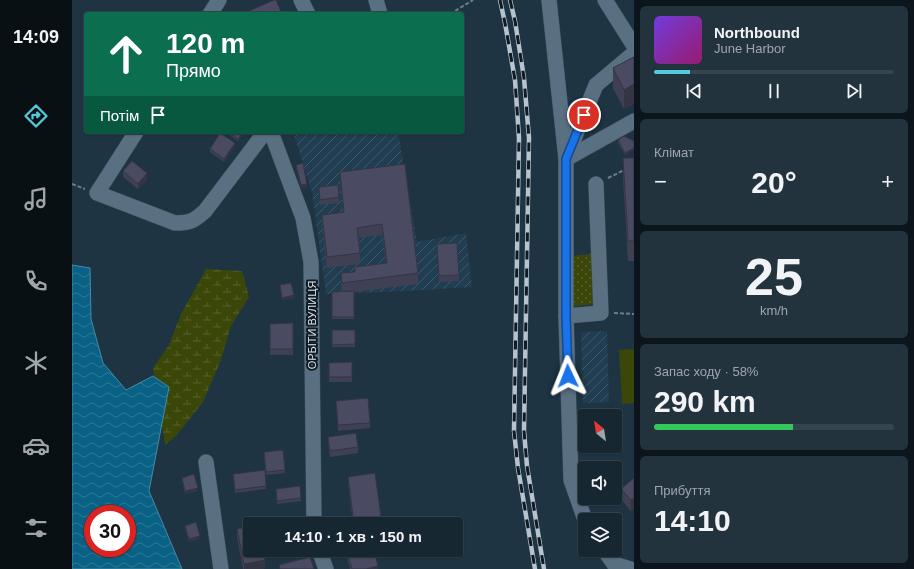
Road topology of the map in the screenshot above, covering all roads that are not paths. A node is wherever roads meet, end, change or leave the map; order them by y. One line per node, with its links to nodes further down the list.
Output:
1 (218, 0): 6 (street)
2 (301, 0): 7 (street)
3 (376, 0): 8 (street)
4 (550, 0): 15 (street)
5 (605, 0): 9 (street)
6 (211, 12)
7 (307, 12)
8 (379, 12)
9 (634, 46)
10 (634, 53): 15 (street)
11 (634, 121): 15 (street)
12 (135, 134): 13 (street)
13 (263, 134)
14 (272, 134): 20 (street, ОРБІТИ ВУЛИЦЯ)
15 (566, 159): 17 (street)
16 (596, 184): 17 (street)
17 (566, 316): 19 (street)
18 (206, 462): 23 (street)
19 (583, 513)
20 (314, 517)
21 (322, 557): 24 (street)
22 (609, 557): 25 (street)
23 (222, 569)
24 (326, 569)
25 (630, 569)

